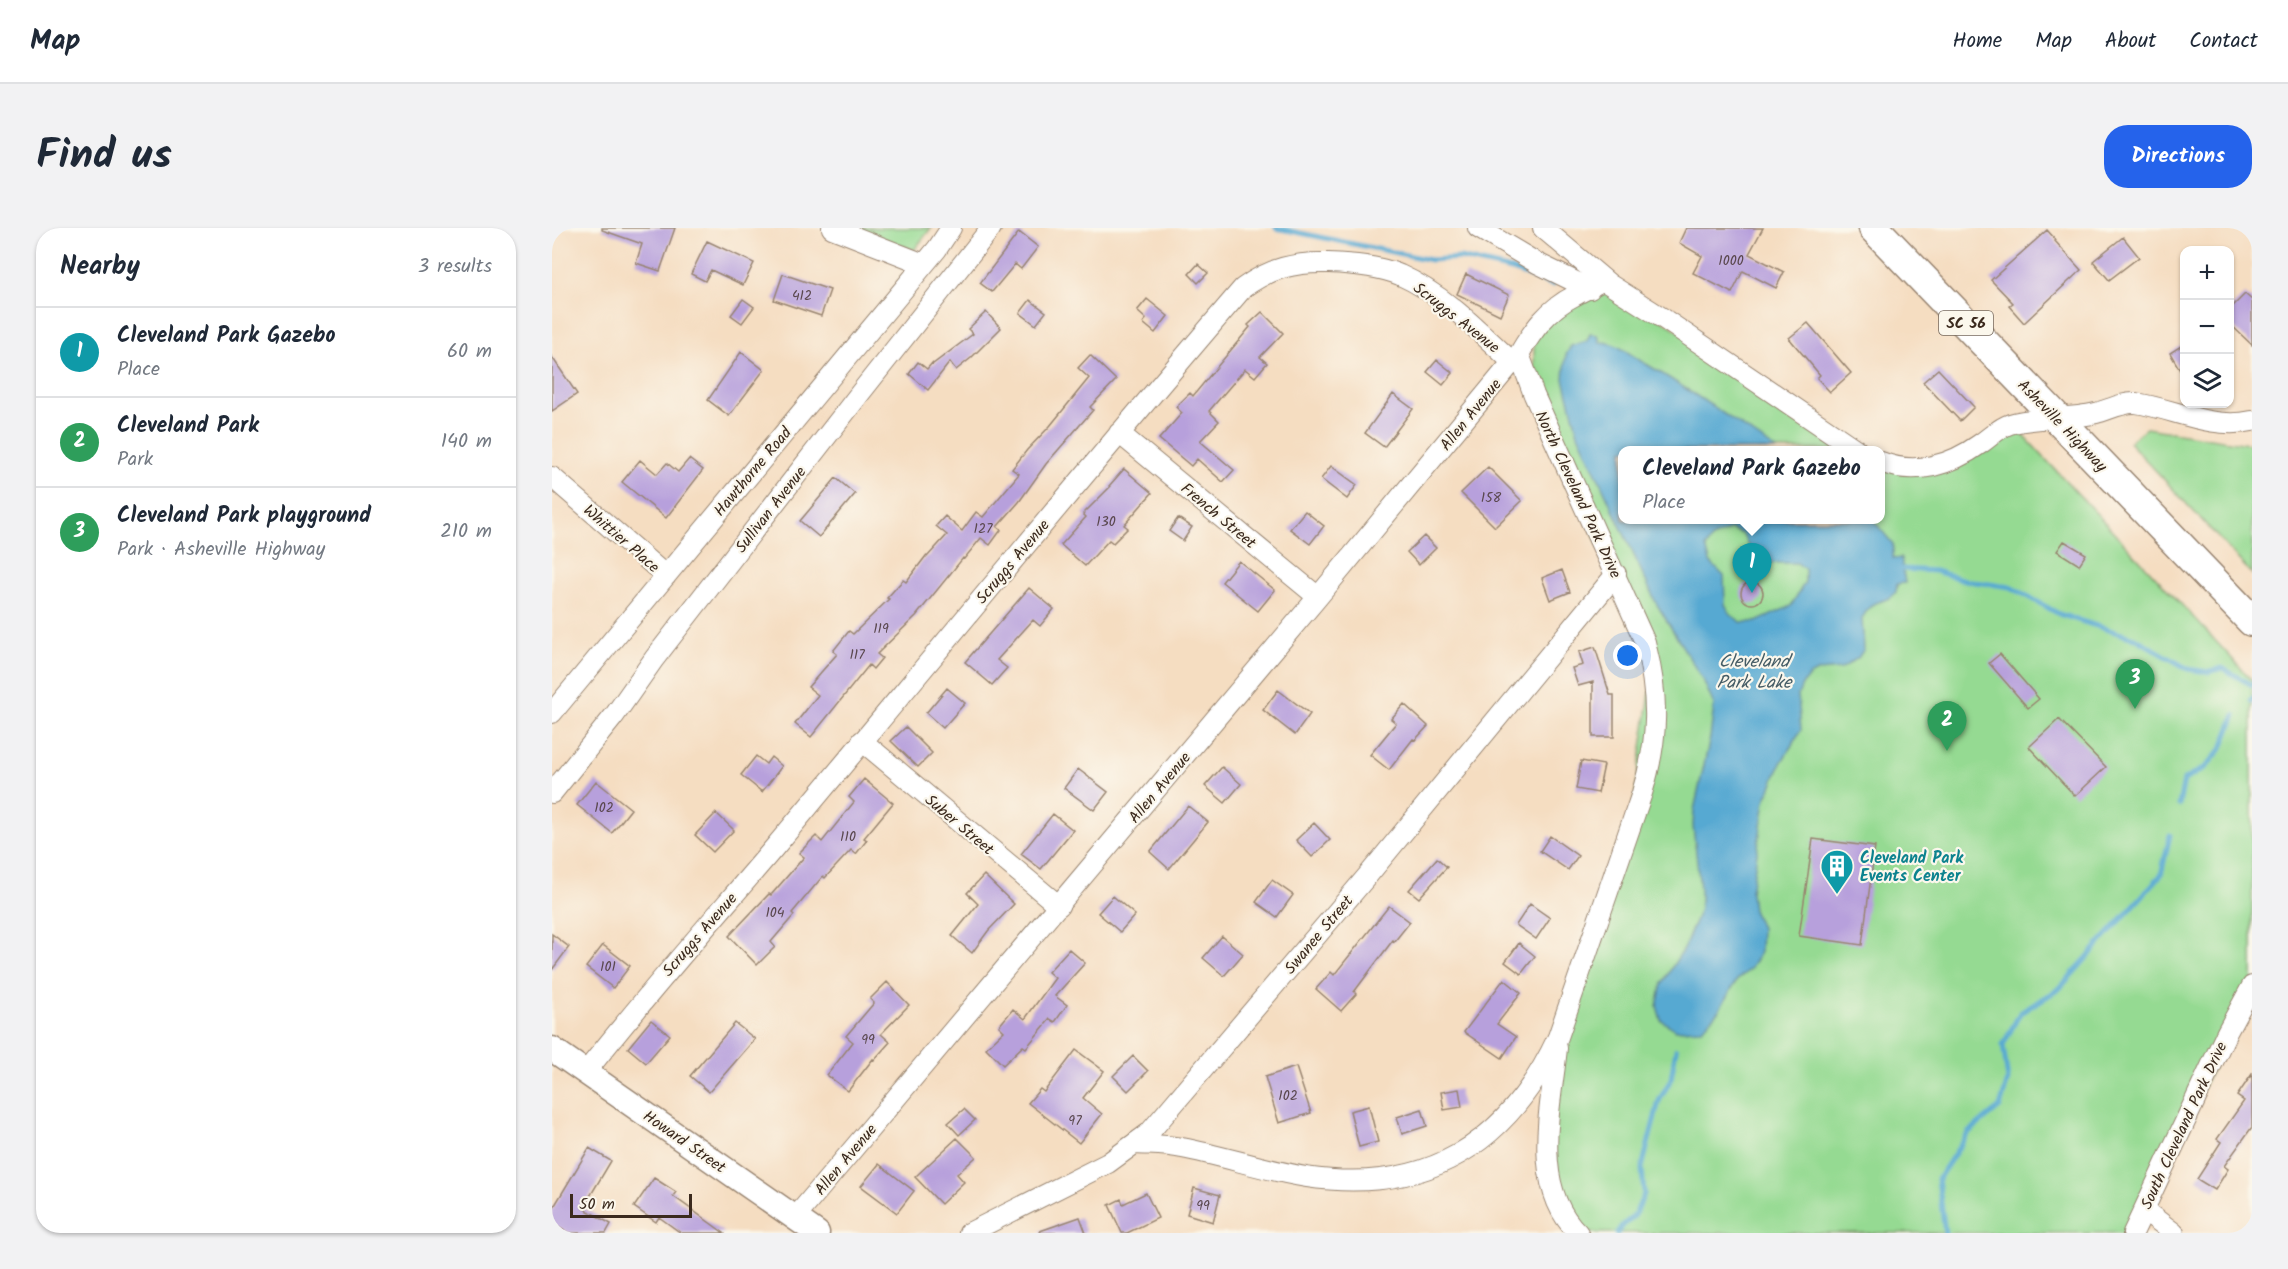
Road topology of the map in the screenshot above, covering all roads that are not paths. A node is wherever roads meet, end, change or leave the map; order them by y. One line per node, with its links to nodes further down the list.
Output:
1 (832, 228): 7 (street)
2 (951, 228): 7 (street, Hawthorne Road)
3 (991, 228): 22 (street, Sullivan Avenue)
4 (1478, 228): 8 (street)
5 (1543, 228): 8 (street)
6 (1874, 228): 10 (main road, Asheville Highway / SC 56)
7 (924, 264): 17 (street, Hawthorne Road)
8 (1597, 284): 9 (street); 13 (street)
9 (1515, 358): 12 (street, Scruggs Avenue); 16 (street, North Cleveland Park Drive); 18 (street, Allen Avenue)
10 (2057, 418): 11 (street); 14 (street); 19 (main road, Asheville Highway / SC 56)
11 (2252, 421)
12 (1119, 433): 18 (street, French Street); 21 (street, Scruggs Avenue)
13 (1851, 446)
14 (1885, 463)
15 (552, 477): 17 (street, Whittier Place)
16 (1616, 574): 25 (street, North Cleveland Park Drive); 28 (street, Swanee Street)
17 (666, 576): 20 (street, Hawthorne Road)
18 (1318, 597): 23 (street, Allen Avenue)
19 (2252, 621)
20 (552, 713)
21 (862, 741): 23 (street, Suber Street); 27 (street, Scruggs Avenue)
22 (552, 793)
23 (1059, 906): 30 (street, Allen Avenue)
24 (2252, 986): 29 (street, South Cleveland Park Drive)
25 (1558, 1037): 28 (street, North Cleveland Park Drive); 33 (street, North Cleveland Park Drive)
26 (552, 1049): 27 (street, Howard Street)
27 (586, 1072): 30 (street, Howard Street)
28 (1137, 1144): 32 (street, Swanee Street)
29 (2144, 1210): 34 (street, South Cleveland Park Drive); 35 (street)
30 (795, 1218): 31 (street, Howard Street)
31 (817, 1233)
32 (969, 1233)
33 (1578, 1233)
34 (2133, 1233)
35 (2174, 1233)

